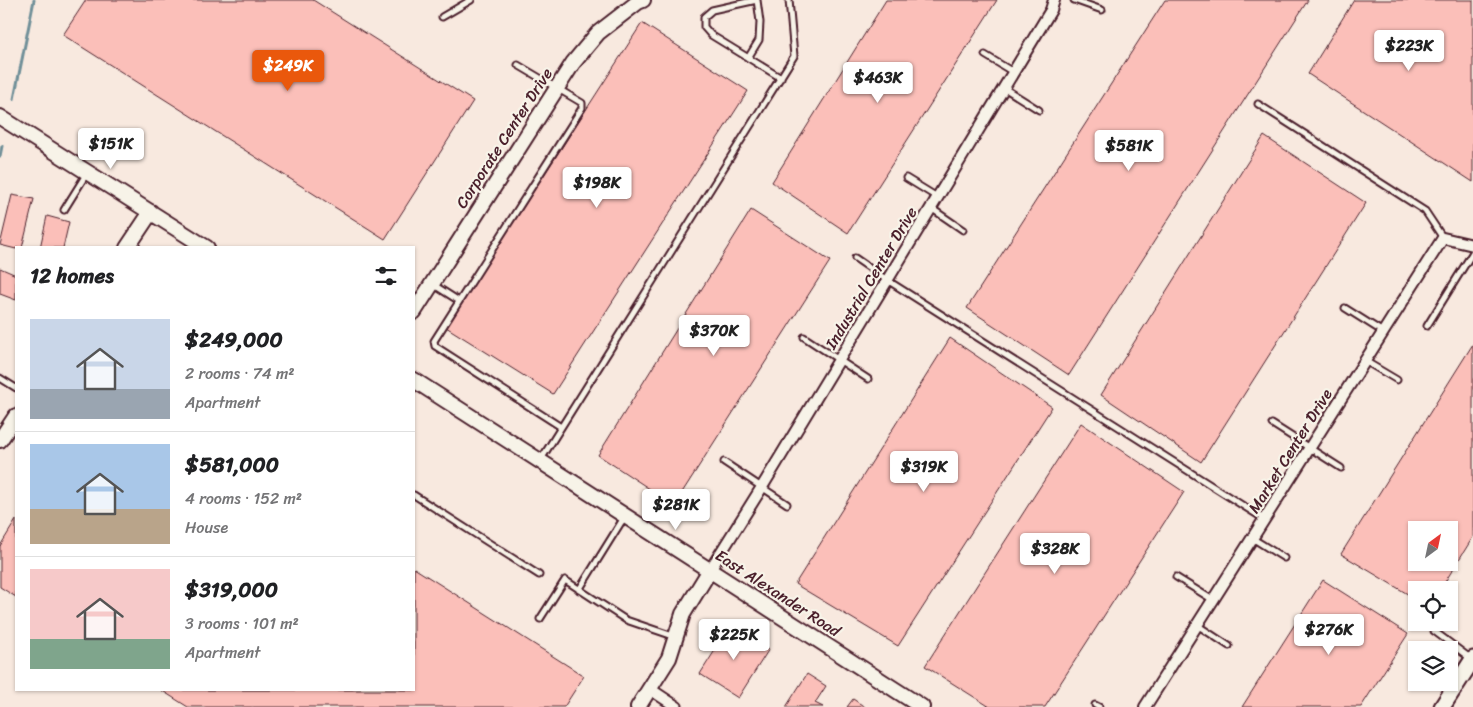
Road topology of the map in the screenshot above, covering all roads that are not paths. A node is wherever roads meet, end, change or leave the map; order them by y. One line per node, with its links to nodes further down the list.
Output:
1 (471, 0): 8 (lane)
2 (643, 0): 15 (street, Corporate Center Drive)
3 (757, 0): 10 (lane); 10 (lane)
4 (788, 0): 13 (lane)
5 (1054, 0): 12 (street, Industrial Center Drive)
6 (1074, 0): 7 (lane)
7 (1102, 10)
8 (442, 17)
9 (985, 55): 12 (lane)
10 (748, 58): 13 (lane)
11 (518, 65): 15 (lane)
12 (1013, 72): 14 (street, Industrial Center Drive)
13 (780, 78): 49 (lane)
14 (1004, 87): 17 (lane); 21 (street, Industrial Center Drive)
15 (556, 89): 33 (street, Corporate Center Drive); 34 (lane)
16 (1258, 104): 26 (lane)
17 (1040, 110)
18 (0, 117): 19 (street)
19 (87, 172): 23 (lane); 24 (street)
20 (906, 178): 21 (lane)
21 (937, 197): 22 (street, Industrial Center Drive)
22 (930, 208): 25 (lane); 32 (street, Industrial Center Drive)
23 (64, 210)
24 (151, 212): 28 (street); 29 (street)
25 (964, 230)
26 (1443, 238): 27 (street); 38 (street, Market Center Drive)
27 (1473, 245)
28 (128, 246)
29 (204, 246)
30 (1473, 252): 37 (lane)
31 (855, 258): 32 (lane)
32 (887, 280): 40 (street, Industrial Center Drive); 59 (lane)
33 (432, 284): 34 (lane); 36 (street, Corporate Center Drive)
34 (459, 301): 49 (lane)
35 (1345, 308): 38 (lane)
36 (415, 310)
37 (1428, 326)
38 (1383, 332): 41 (street, Market Center Drive)
39 (804, 337): 40 (lane)
40 (839, 360): 43 (lane); 55 (street, Industrial Center Drive)
41 (1365, 361): 44 (lane); 51 (street, Market Center Drive)
42 (0, 378): 46 (lane)
43 (868, 379)
44 (1397, 380)
45 (415, 381): 52 (street, East Alexander Road)
46 (15, 387)
47 (15, 418): 50 (street)
48 (1272, 424): 51 (lane)
49 (561, 427): 52 (lane)
50 (0, 440)
51 (1310, 448): 54 (lane); 59 (street, Market Center Drive)
52 (540, 461): 58 (street, East Alexander Road)
53 (724, 462): 55 (lane)
54 (1341, 468)
55 (762, 487): 57 (lane); 62 (street, Industrial Center Drive)
56 (415, 495): 63 (lane)
57 (787, 504)
58 (625, 516): 62 (street, East Alexander Road); 65 (lane)
59 (1264, 520): 60 (street, Market Center Drive)
60 (1252, 538): 61 (lane); 66 (street, Market Center Drive)
61 (1284, 558)
62 (710, 570): 70 (street); 76 (street, East Alexander Road)
63 (539, 575)
64 (1176, 577): 66 (lane)
65 (579, 590): 67 (lane); 70 (lane)
66 (1213, 600): 68 (street, Market Center Drive)
67 (540, 619)
68 (1197, 626): 71 (lane); 77 (street, Market Center Drive)
69 (1434, 631): 72 (lane)
70 (676, 637): 73 (street)
71 (1229, 646)
72 (1473, 660): 78 (main road)
73 (650, 689): 74 (street); 75 (street)
74 (638, 707)
75 (677, 707)
76 (922, 707)
77 (1145, 707)
78 (1442, 707)

